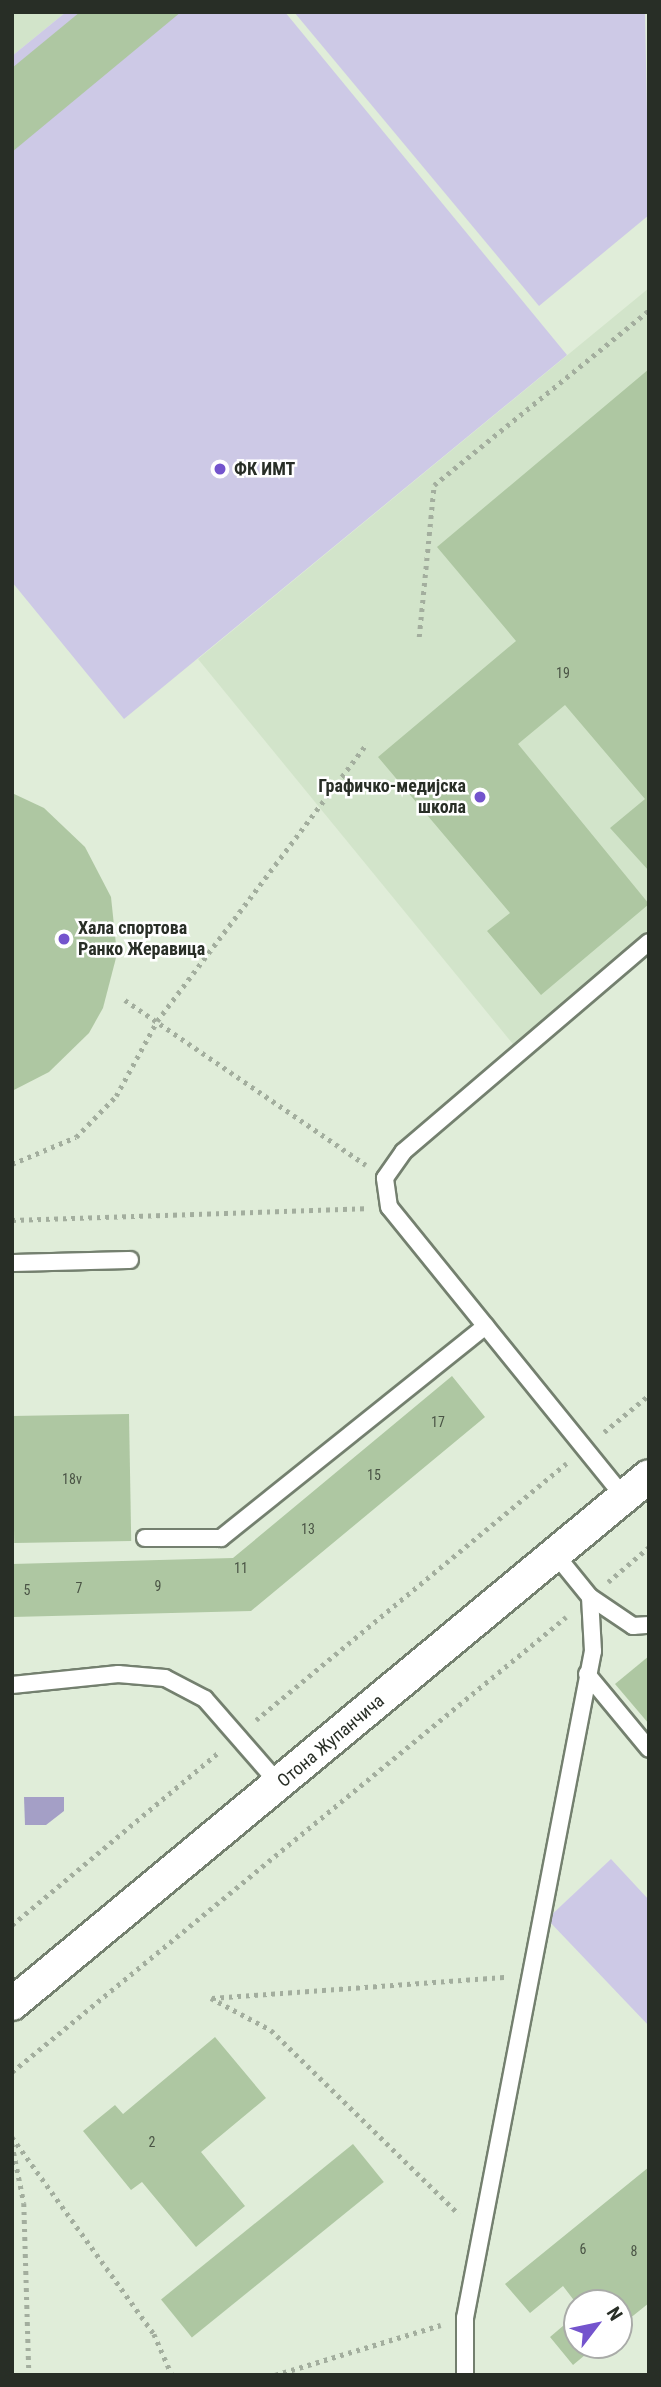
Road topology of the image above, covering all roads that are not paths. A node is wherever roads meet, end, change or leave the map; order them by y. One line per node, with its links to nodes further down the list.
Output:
1 (649, 942): 4 (lane)
2 (130, 1260): 3 (lane)
3 (12, 1263)
4 (486, 1326): 6 (lane); 7 (lane)
5 (649, 1476): 6 (street, Отона Жупанчича)
6 (624, 1497): 8 (street, Отона Жупанчича)
7 (145, 1538)
8 (555, 1554): 9 (lane); 14 (street, Отона Жупанчича)
9 (590, 1597): 10 (lane); 11 (lane)
10 (649, 1625)
11 (587, 1674): 13 (lane); 16 (lane)
12 (12, 1685): 14 (lane)
13 (649, 1749)
14 (280, 1785): 15 (street, Отона Жупанчича)
15 (12, 2004)
16 (465, 2375)

